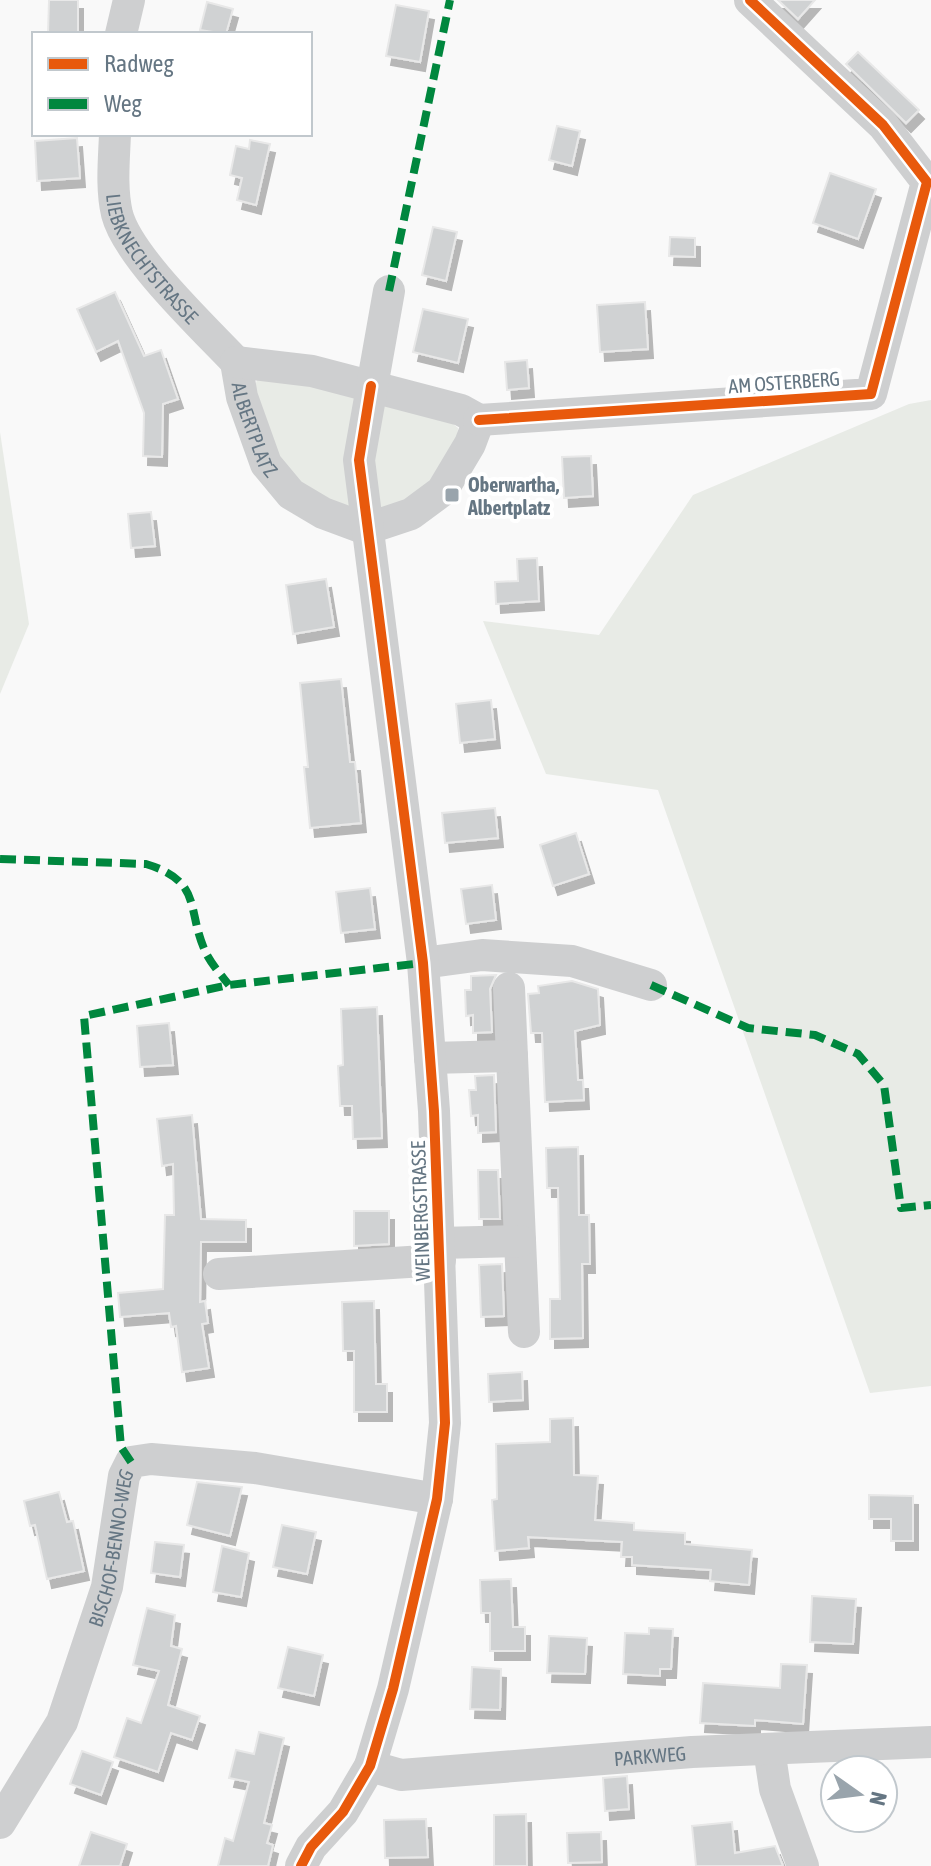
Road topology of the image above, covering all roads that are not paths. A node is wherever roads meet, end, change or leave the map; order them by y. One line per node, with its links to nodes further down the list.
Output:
1 (129, 0): 3 (street)
2 (750, 0): 8 (street, AM OSTERBERG)
3 (121, 32)
4 (115, 136): 6 (street, LIEBKNECHTSTRASSE)
5 (389, 291): 7 (street)
6 (236, 362): 7 (street, ALBERTPLATZ); 9 (street, ALBERTPLATZ)
7 (371, 386): 8 (street, ALBERTPLATZ); 9 (street)
8 (479, 420): 9 (street)
9 (366, 529): 10 (street, WEINBERGSTRASSE)
10 (423, 963): 11 (street); 14 (street, WEINBERGSTRASSE)
11 (651, 985)
12 (509, 988): 13 (street)
13 (512, 1056): 14 (street); 15 (street)
14 (430, 1058): 16 (street, WEINBERGSTRASSE)
15 (520, 1241): 16 (street); 18 (street)
16 (440, 1251): 17 (street); 19 (street, WEINBERGSTRASSE)
17 (219, 1274)
18 (524, 1332)
19 (437, 1499): 22 (street, WEINBERGSTRASSE); 23 (street, BISCHOF-BENNO-WEG)
20 (931, 1742): 21 (street, PARKWEG)
21 (769, 1749): 22 (street, PARKWEG); 25 (street)
22 (370, 1766): 24 (street, WEINBERGSTRASSE)
23 (0, 1823)
24 (301, 1866)
25 (803, 1866)

